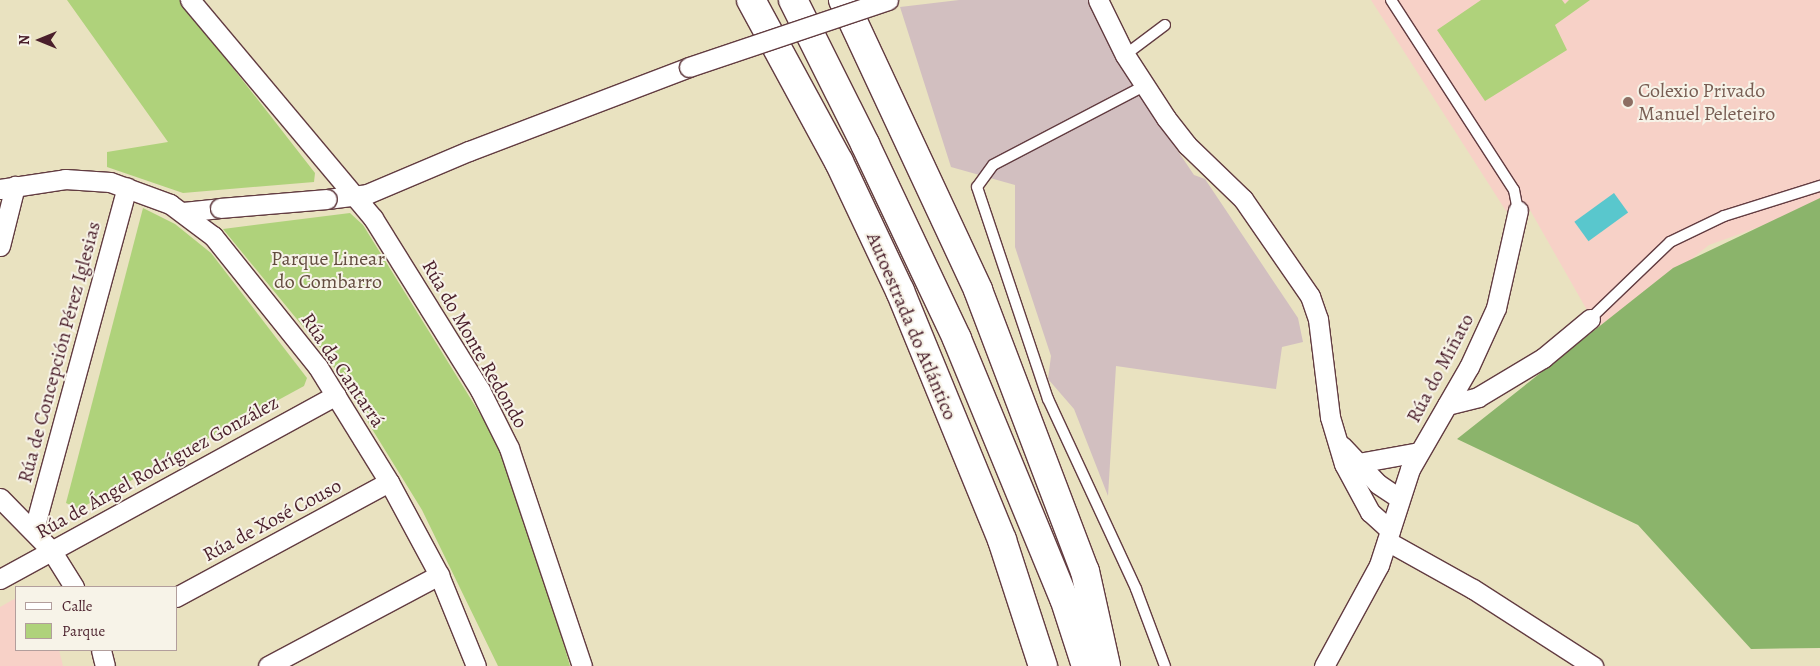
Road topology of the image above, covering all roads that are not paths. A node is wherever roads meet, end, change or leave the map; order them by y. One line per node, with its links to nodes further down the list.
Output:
1 (190, 0): 15 (street, Rúa do Monte Redondo)
2 (735, 0): 22 (highway)
3 (751, 0): 22 (highway, Autoestrada do Atlántico)
4 (793, 0): 42 (highway, Autoestrada do Atlántico)
5 (843, 0): 43 (highway)
6 (888, 0): 15 (street, bridge)
7 (1098, 0): 10 (street)
8 (1391, 0): 16 (lane)
9 (1165, 25): 10 (lane)
10 (1125, 55): 11 (street)
11 (1144, 86): 23 (street); 44 (lane)
12 (127, 186): 14 (street, Rúa da Cantarrá); 17 (street, Rúa da Cantarrá); 29 (street, Rúa de Concepción Pérez Iglesias)
13 (1820, 186): 19 (lane)
14 (8, 188): 18 (street)
15 (356, 197): 17 (street, bridge); 40 (street, Rúa do Monte Redondo)
16 (1518, 210): 21 (street, Rúa do Miñato)
17 (182, 212): 20 (street, Rúa da Cantarrá)
18 (0, 246)
19 (1590, 319): 21 (street)
20 (336, 395): 26 (street, Rúa da Cantarrá); 31 (street, Rúa de Ángel Rodríguez González)
21 (1447, 405): 24 (street, Rúa do Miñato)
22 (956, 428): 41 (highway, Autoestrada do Atlántico)
23 (1338, 442): 25 (street); 30 (street)
24 (1418, 452): 25 (street); 28 (street, Rúa do Miñato)
25 (1358, 463): 28 (street)
26 (390, 482): 32 (street, Rúa da Cantarrá); 35 (street, Rúa de Xosé Couso)
27 (0, 498): 29 (street)
28 (1399, 498): 30 (street, Rúa do Miñato)
29 (34, 529): 31 (street)
30 (1388, 536): 45 (street, Rúa do Miñato); 46 (street)
31 (51, 550): 33 (street, Rúa de Ángel Rodríguez González); 34 (street)
32 (439, 575): 38 (street); 39 (street, Rúa da Cantarrá)
33 (0, 578)
34 (73, 586)
35 (178, 596)
36 (101, 651): 37 (street)
37 (105, 666)
38 (268, 666)
39 (476, 666)
40 (582, 666)
41 (1043, 666)
42 (1086, 666)
43 (1106, 666)
44 (1165, 666)
45 (1324, 666)
46 (1593, 666)

